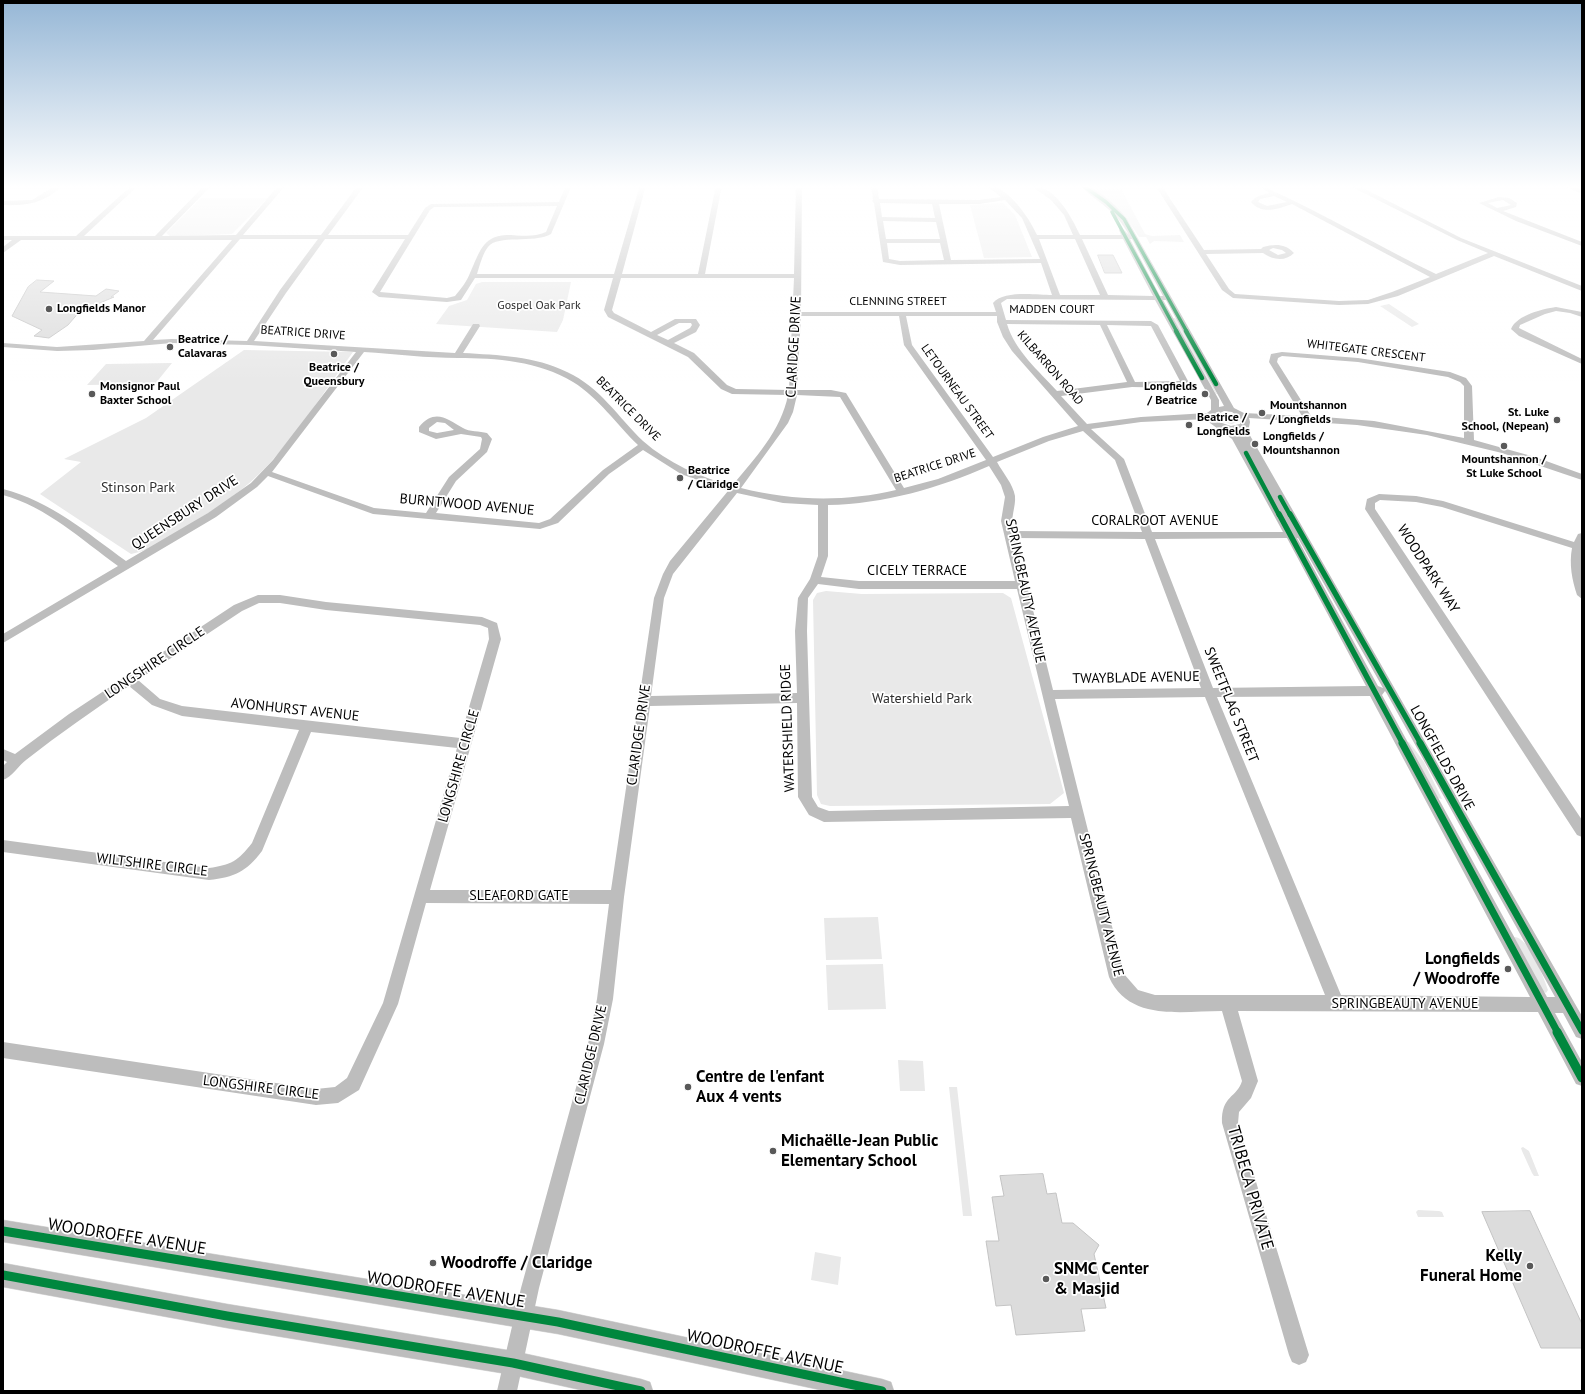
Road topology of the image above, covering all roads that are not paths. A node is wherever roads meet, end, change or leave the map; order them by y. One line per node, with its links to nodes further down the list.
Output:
1 (226, 250): 38 (street)
2 (315, 250): 39 (street)
3 (401, 250): 21 (street)
4 (484, 250): 21 (street)
5 (624, 250): 22 (street)
6 (707, 250): 23 (street)
7 (797, 250): 24 (street, CLARIDGE DRIVE)
8 (884, 250): 20 (street)
9 (945, 250): 20 (street)
10 (1039, 250): 19 (street)
11 (1084, 250): 27 (street)
12 (1133, 250): 29 (street)
13 (1142, 250): 30 (street)
14 (1385, 250): 25 (street)
15 (1488, 250): 18 (street)
16 (1265, 251): 17 (street)
17 (1201, 252): 25 (street)
18 (1495, 253): 25 (street); 26 (street)
19 (1043, 261): 20 (street); 28 (street)
20 (948, 262)
21 (472, 276): 22 (street)
22 (617, 276): 23 (street); 37 (street)
23 (702, 276): 24 (street)
24 (797, 276): 32 (street, CLARIDGE DRIVE)
25 (1436, 277)
26 (1582, 289)
27 (1105, 296): 28 (street); 29 (street)
28 (1057, 297): 34 (street, KILBARRON ROAD)
29 (1157, 298): 30 (street); 49 (street)
30 (1169, 298): 48 (street)
31 (1581, 313): 44 (street)
32 (797, 314): 33 (street, CLENNING STREET); 46 (street, CLARIDGE DRIVE)
33 (902, 314): 34 (street, CLENNING STREET); 60 (street, LETOURNEAU STREET)
34 (1000, 318): 35 (street, MADDEN COURT); 47 (street, KILBARRON ROAD)
35 (1102, 322): 45 (street, MADDEN COURT); 45 (street, MADDEN COURT)
36 (476, 326): 43 (street)
37 (652, 334): 40 (street); 40 (street)
38 (147, 342): 39 (street, BEATRICE DRIVE); 41 (street, BEATRICE DRIVE)
39 (248, 343): 42 (street, BEATRICE DRIVE)
40 (669, 343): 46 (street)
41 (3, 345)
42 (361, 350): 43 (street, BEATRICE DRIVE); 61 (street, QUEENSBURY DRIVE)
43 (457, 356): 59 (street, BEATRICE DRIVE)
44 (1582, 362)
45 (1132, 384): 47 (street, MADDEN COURT)
46 (793, 392): 63 (street, CLARIDGE DRIVE); 65 (street)
47 (1056, 394): 56 (street, KILBARRON ROAD)
48 (1231, 410): 49 (street, BEATRICE DRIVE); 50 (street)
49 (1213, 413): 51 (street, BEATRICE DRIVE); 55 (street, LONGFIELDS DRIVE)
50 (1241, 415): 52 (street); 54 (street, LONGFIELDS DRIVE)
51 (1169, 418): 55 (street, BEATRICE DRIVE); 56 (street, BEATRICE DRIVE)
52 (1290, 418): 53 (street); 54 (street, BEATRICE DRIVE)
53 (1308, 418): 58 (street); 58 (street, WHITEGATE CRESCENT)
54 (1244, 425): 55 (street, BEATRICE DRIVE); 70 (street, LONGFIELDS DRIVE)
55 (1221, 426): 70 (street, LONGFIELDS DRIVE)
56 (1085, 428): 60 (street, BEATRICE DRIVE); 69 (street, SWEETFLAG STREET)
57 (461, 431): 67 (street)
58 (1469, 441): 62 (street)
59 (643, 446): 63 (street, BEATRICE DRIVE); 67 (street, BURNTWOOD AVENUE)
60 (991, 461): 65 (street, BEATRICE DRIVE); 68 (street, SPRINGBEAUTY AVENUE)
61 (267, 473): 67 (street, BURNTWOOD AVENUE); 72 (street, QUEENSBURY DRIVE)
62 (1582, 477)
63 (736, 490): 66 (street, BEATRICE DRIVE); 83 (street, CLARIDGE DRIVE)
64 (3, 492): 72 (street)
65 (902, 492): 66 (street, BEATRICE DRIVE)
66 (823, 502): 73 (street, WATERSHIELD RIDGE)
67 (429, 516)
68 (1010, 534): 69 (street, CORALROOT AVENUE); 74 (street, SPRINGBEAUTY AVENUE)
69 (1149, 535): 70 (street, CORALROOT AVENUE); 80 (street, SWEETFLAG STREET)
70 (1296, 535): 78 (street, LONGFIELDS DRIVE); 79 (street, LONGFIELDS DRIVE)
71 (1579, 541): 75 (street); 90 (street, WOODPARK WAY)
72 (126, 567): 76 (street, QUEENSBURY DRIVE)
73 (815, 580): 74 (street, CICELY TERRACE); 82 (street, WATERSHIELD RIDGE)
74 (1021, 585): 81 (street, SPRINGBEAUTY AVENUE)
75 (1582, 595)
76 (3, 639)
77 (130, 680): 84 (street, AVONHURST AVENUE); 85 (street, LONGSHIRE CIRCLE); 87 (street, LONGSHIRE CIRCLE)
78 (1373, 691): 79 (street, TWAYBLADE AVENUE); 80 (street, TWAYBLADE AVENUE); 96 (street, LONGFIELDS DRIVE)
79 (1391, 691): 97 (street, LONGFIELDS DRIVE)
80 (1209, 692): 81 (street, TWAYBLADE AVENUE); 94 (street, SWEETFLAG STREET)
81 (1048, 695): 89 (street, SPRINGBEAUTY AVENUE)
82 (803, 698): 83 (street); 89 (street, WATERSHIELD RIDGE)
83 (644, 701): 93 (street, CLARIDGE DRIVE)
84 (307, 727): 85 (street, AVONHURST AVENUE); 91 (street, WILTSHIRE CIRCLE)
85 (465, 744): 92 (street, LONGSHIRE CIRCLE)
86 (3, 754): 87 (street)
87 (16, 760): 88 (street, LONGSHIRE CIRCLE)
88 (3, 775)
89 (1077, 812): 95 (street, SPRINGBEAUTY AVENUE)
90 (1582, 831)
91 (3, 846)
92 (421, 896): 93 (street, SLEAFORD GATE); 99 (street, LONGSHIRE CIRCLE)
93 (617, 897): 103 (street, CLARIDGE DRIVE)
94 (1336, 1003): 95 (street, SPRINGBEAUTY AVENUE); 96 (street, SPRINGBEAUTY AVENUE)
95 (1228, 1004): 104 (street, TRIBECA PRIVATE)
96 (1542, 1004): 97 (street, SPRINGBEAUTY AVENUE); 100 (street, LONGFIELDS DRIVE)
97 (1566, 1005): 98 (street, LONGFIELDS DRIVE)
98 (1582, 1031)
99 (3, 1050)
100 (1582, 1078)
101 (3, 1231): 103 (main road, WOODROFFE AVENUE)
102 (3, 1275): 105 (main road)
103 (523, 1316): 105 (street, CLARIDGE DRIVE); 108 (main road, WOODROFFE AVENUE)
104 (1299, 1355)
105 (513, 1363): 106 (street, CLARIDGE DRIVE); 107 (main road)
106 (507, 1391)
107 (641, 1391)
108 (882, 1391)

